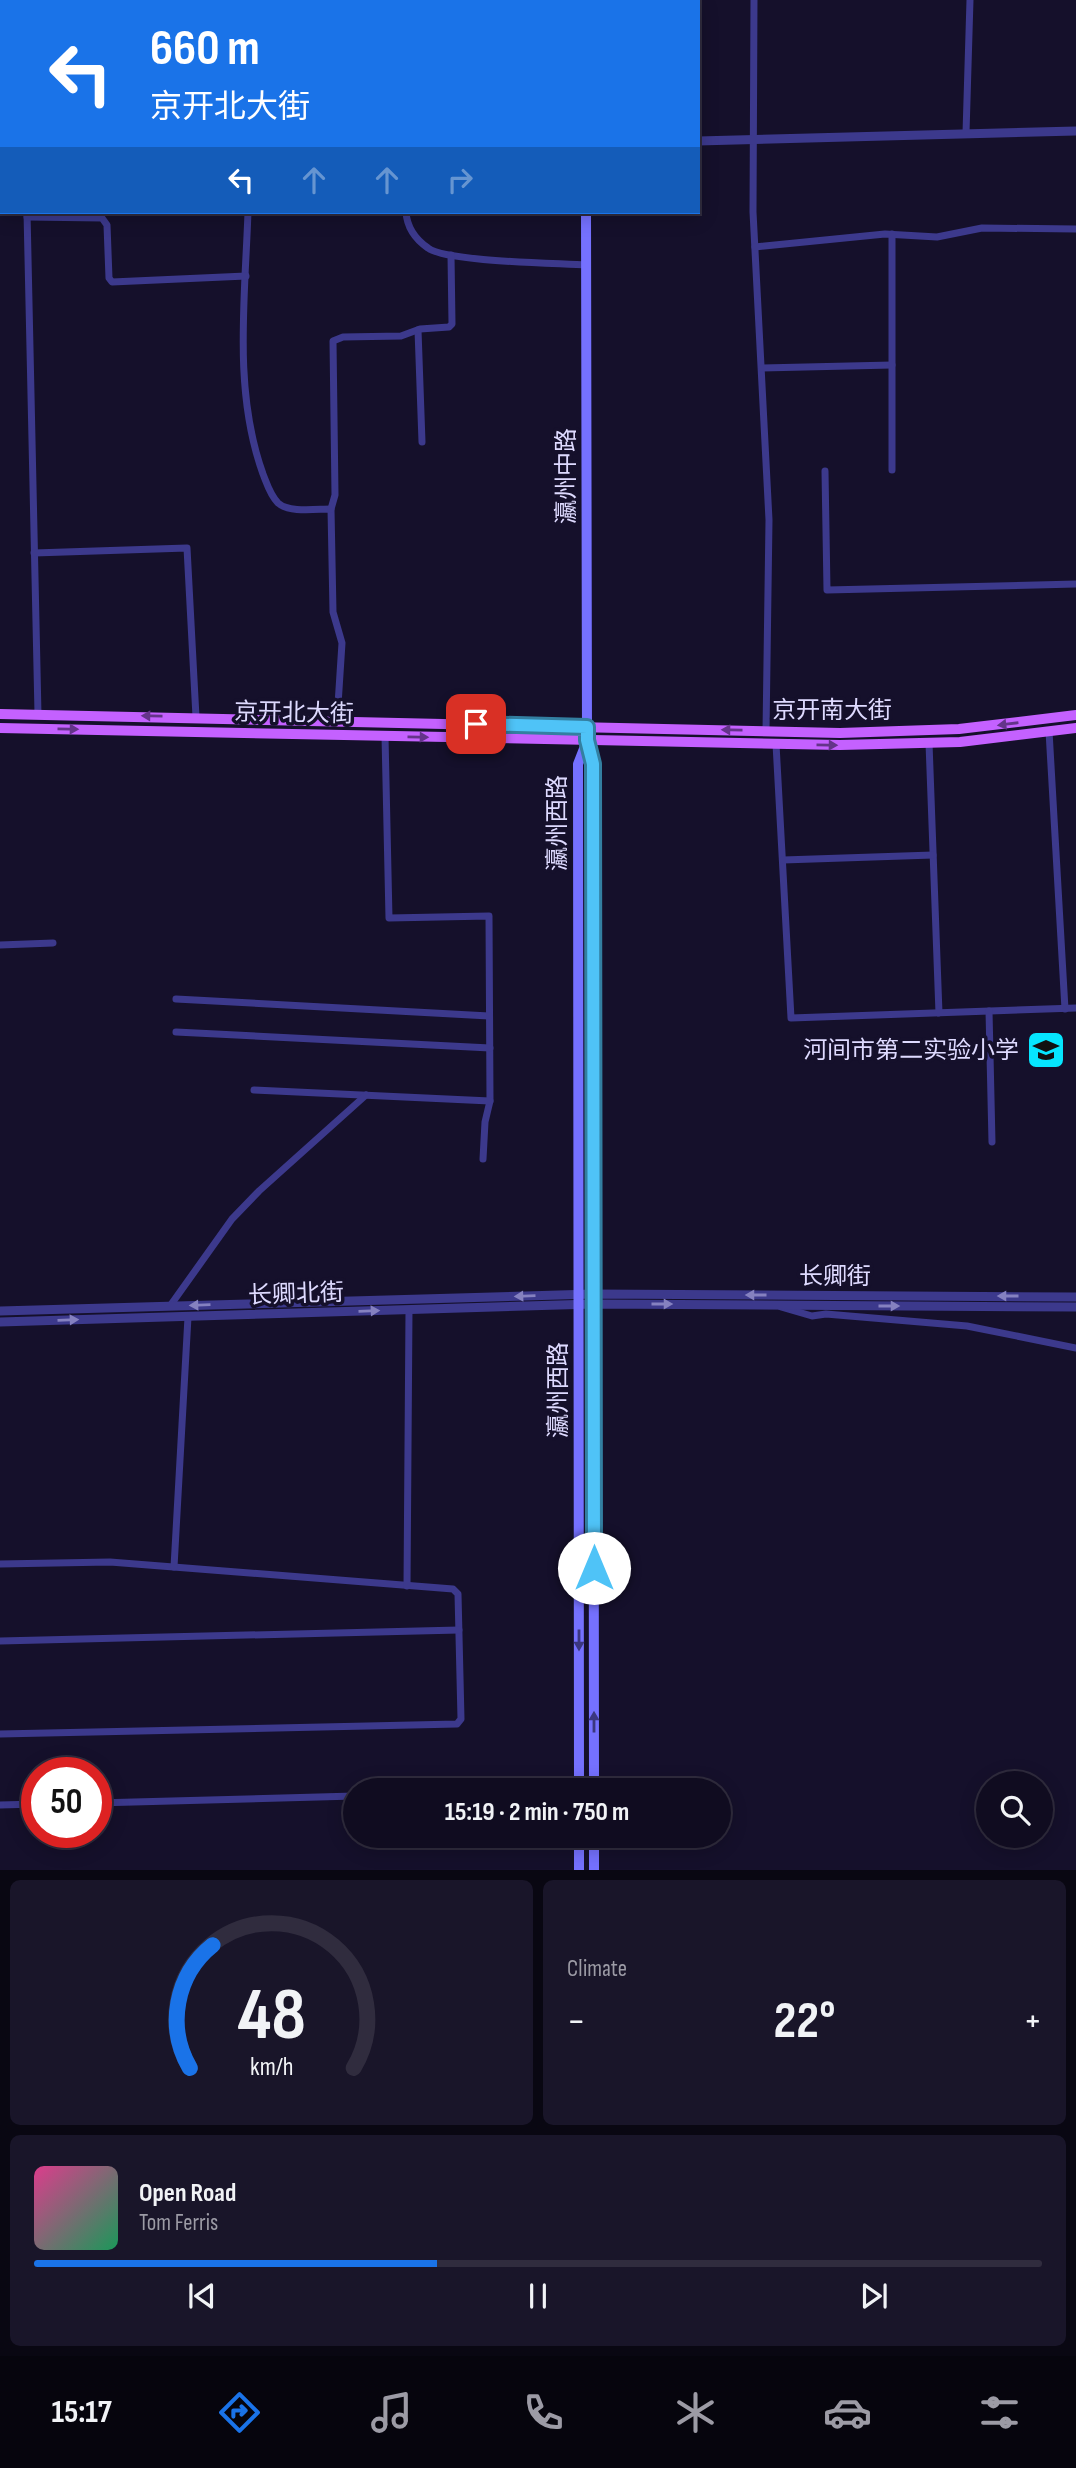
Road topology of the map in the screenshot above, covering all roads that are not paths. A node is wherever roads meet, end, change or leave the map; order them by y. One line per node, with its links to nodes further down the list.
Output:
1 (754, 0): 5 (street)
2 (970, 0): 4 (street)
3 (1076, 131): 4 (street)
4 (966, 133): 5 (street)
5 (754, 139): 6 (street); 13 (street)
6 (700, 141)
7 (27, 214): 16 (street); 24 (street)
8 (248, 214): 16 (street)
9 (406, 214): 14 (street)
10 (586, 214): 15 (main road, 瀛州中路)
11 (1076, 229): 12 (street)
12 (892, 234): 13 (street); 18 (street)
13 (755, 247): 19 (street)
14 (452, 255): 15 (street); 17 (street)
15 (586, 265): 31 (main road, 瀛州中路)
16 (246, 276): 23 (street)
17 (418, 330): 20 (street); 23 (street)
18 (892, 365): 19 (street); 21 (street)
19 (762, 368): 34 (street)
20 (422, 442)
21 (892, 470)
22 (825, 471): 25 (street)
23 (331, 509): 30 (street)
24 (34, 553): 27 (street); 29 (street)
25 (1076, 584)
26 (0, 714): 27 (main road, 京开北大街)
27 (38, 714): 29 (main road, 京开北大街, one-way to 27)
28 (1076, 715): 34 (main road, 京开南大街, one-way to 34)
29 (196, 717): 30 (main road, 京开北大街)
30 (337, 720): 31 (main road, 京开北大街)
31 (587, 727): 34 (main road, 京开南大街, one-way to 31); 37 (main road, 瀛州中路)
32 (0, 728): 36 (main road, 京开北大街, one-way to 36)
33 (1076, 728): 35 (main road, 京开南大街)
34 (766, 731)
35 (1049, 732): 38 (main road, 京开南大街); 46 (street)
36 (385, 736): 37 (main road, 京开北大街, one-way to 37); 49 (street)
37 (587, 740): 39 (main road, 京开南大街); 58 (main road, 瀛州西路); 59 (main road, 瀛州西路)
38 (929, 743): 39 (main road, 京开南大街, one-way to 38); 40 (street)
39 (776, 744): 41 (street)
40 (933, 855): 41 (street); 48 (street)
41 (783, 860): 48 (street)
42 (53, 943): 43 (street)
43 (0, 945)
44 (176, 999): 49 (street)
45 (1076, 1008): 46 (street)
46 (1065, 1009): 47 (street)
47 (989, 1011): 48 (street); 55 (street)
48 (939, 1013)
49 (489, 1016): 51 (street)
50 (176, 1032): 51 (street)
51 (490, 1048): 54 (street)
52 (254, 1090): 53 (street)
53 (366, 1095): 54 (street); 61 (street)
54 (490, 1101): 56 (street)
55 (992, 1142)
56 (483, 1159)
57 (1076, 1297): 59 (street, 长卿街, one-way to 59)
58 (579, 1299): 59 (street, 长卿北街); 61 (street, 长卿北街, one-way to 61); 63 (street, 长卿北街); 74 (main road, 瀛州西路, one-way to 74)
59 (593, 1299): 60 (street, 长卿街, one-way to 60); 75 (main road, 瀛州西路, one-way to 59)
60 (773, 1305): 62 (street, 长卿街, one-way to 62); 67 (street)
61 (170, 1306): 64 (street, 长卿北街)
62 (1076, 1307)
63 (409, 1310): 65 (street, 长卿北街, one-way to 63); 70 (street)
64 (0, 1311)
65 (188, 1317): 66 (street, 长卿北街, one-way to 65); 69 (street)
66 (0, 1322)
67 (1076, 1348)
68 (0, 1564): 69 (street)
69 (174, 1567): 70 (street)
70 (407, 1586): 71 (street)
71 (459, 1630): 72 (street); 73 (street)
72 (0, 1641)
73 (0, 1734)
74 (579, 1778)
75 (594, 1778)
76 (343, 1796): 77 (street)
77 (112, 1803)
78 (21, 1804): 79 (street)
79 (0, 1805)
80 (579, 1848): 82 (main road)
81 (594, 1848): 83 (main road)
82 (579, 1870)
83 (594, 1870)

